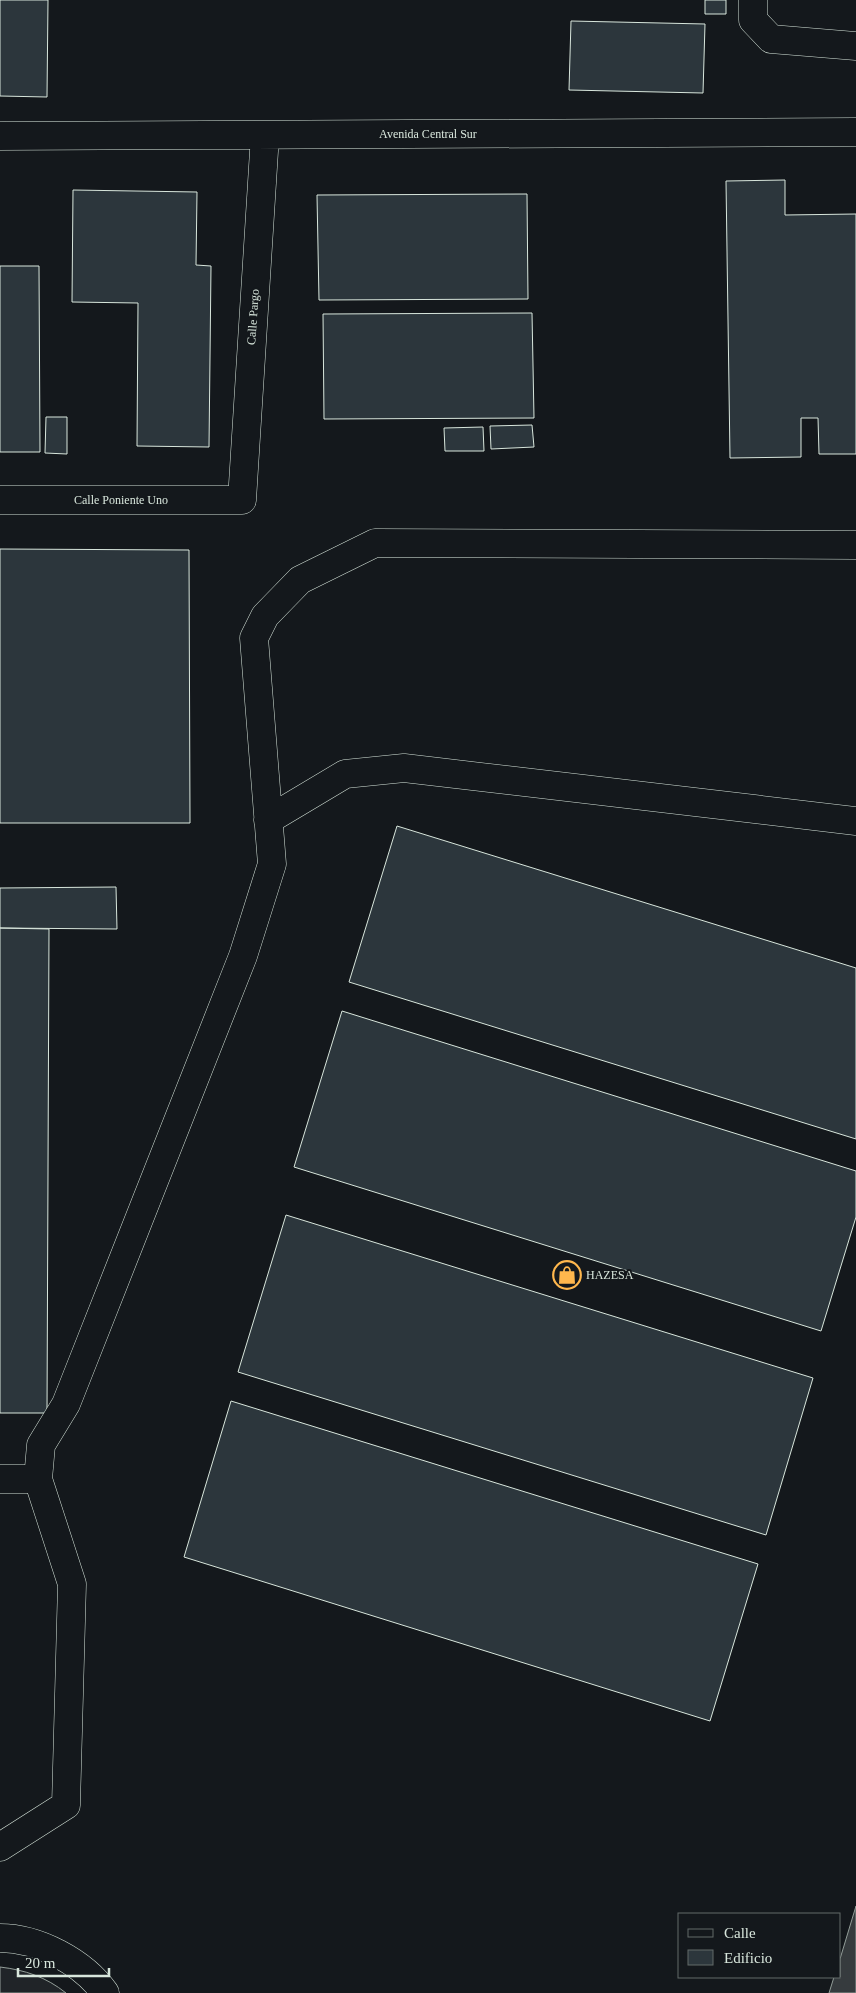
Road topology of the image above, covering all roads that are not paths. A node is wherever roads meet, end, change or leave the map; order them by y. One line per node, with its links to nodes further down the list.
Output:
1 (753, 0): 2 (street)
2 (856, 46)
3 (856, 132): 4 (street, Avenida Central Sur)
4 (265, 134): 5 (street, Avenida Central Sur); 7 (street, Calle Pargo)
5 (0, 136)
6 (0, 500): 7 (street, Calle Poniente Uno)
7 (242, 500)
8 (856, 545): 9 (street)
9 (268, 820): 10 (street); 12 (street)
10 (856, 821)
11 (0, 1480): 12 (street)
12 (38, 1480): 13 (street)
13 (0, 1847)
14 (0, 1938): 15 (street)
15 (105, 1993)

